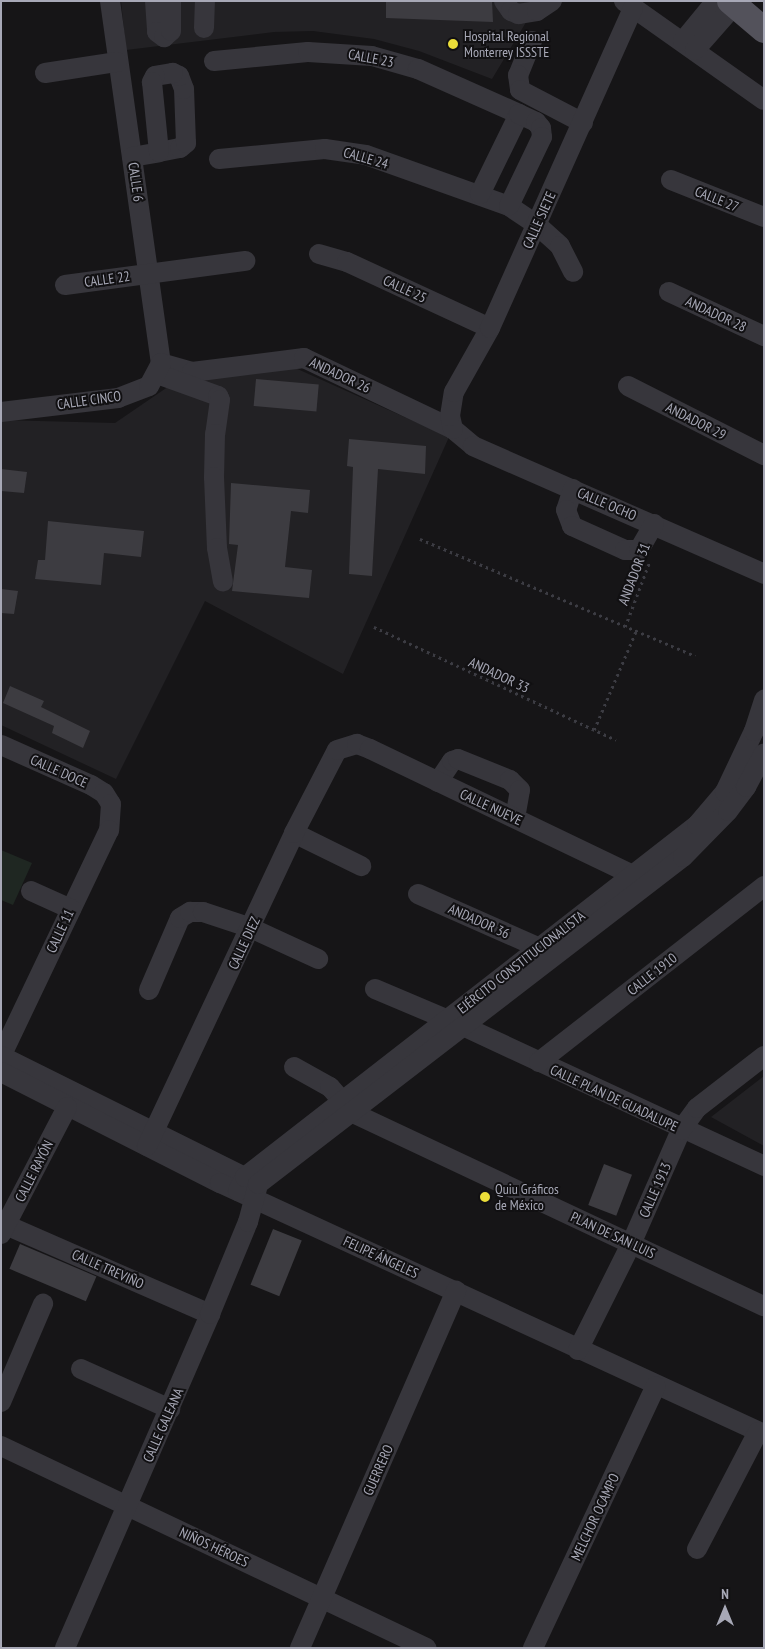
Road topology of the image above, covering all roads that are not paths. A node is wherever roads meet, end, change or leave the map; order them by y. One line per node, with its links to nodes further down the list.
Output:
1 (110, 1): 14 (street, CALLE 6)
2 (155, 1): 3 (street)
3 (171, 1)
4 (205, 1): 9 (street)
5 (504, 1): 6 (street)
6 (552, 1)
7 (730, 2): 10 (main road); 12 (street)
8 (628, 5): 12 (street); 18 (street, CALLE SIETE)
9 (204, 28)
10 (764, 30)
11 (532, 42): 18 (street)
12 (689, 45): 16 (street)
13 (214, 61): 17 (street, CALLE 23)
14 (117, 62): 15 (street); 20 (street, CALLE 6)
15 (46, 73)
16 (764, 100)
17 (519, 114): 23 (street); 24 (street, CALLE 23)
18 (583, 123): 26 (street, CALLE SIETE)
19 (159, 152): 20 (street)
20 (132, 157): 30 (street, CALLE 6)
21 (219, 159): 23 (street, CALLE 24)
22 (671, 180): 25 (street, CALLE 27)
23 (480, 194): 24 (street, CALLE 24)
24 (508, 206): 26 (street, CALLE 24)
25 (764, 218)
26 (537, 225): 29 (street, CALLE 24); 33 (street, CALLE SIETE)
27 (319, 254): 33 (street, CALLE 25)
28 (245, 260): 30 (street)
29 (573, 272)
30 (149, 273): 31 (street, CALLE 22); 35 (street, CALLE 6)
31 (65, 285)
32 (669, 292): 34 (street, ANDADOR 28)
33 (490, 328): 38 (street, CALLE SIETE)
34 (764, 336)
35 (159, 368): 37 (street, CALLE CINCO); 38 (street, ANDADOR 26); 43 (street)
36 (628, 386): 39 (street, ANDADOR 29)
37 (1, 412)
38 (453, 429): 40 (street, CALLE OCHO)
39 (764, 455)
40 (573, 489): 41 (street, CALLE OCHO); 41 (street)
41 (654, 524): 42 (street, CALLE OCHO)
42 (764, 574)
43 (223, 581)
44 (764, 700): 45 (street, EJÉRCITO CONSTITUCIONALISTA)
45 (759, 735): 54 (street, EJÉRCITO CONSTITUCIONALISTA)
46 (347, 744): 49 (street, CALLE NUEVE); 52 (street, CALLE DIEZ)
47 (1, 745): 50 (street, CALLE DOCE)
48 (764, 753): 64 (street, EJÉRCITO CONSTITUCIONALISTA)
49 (438, 782): 51 (street, CALLE NUEVE); 51 (street)
50 (111, 804): 58 (street, CALLE 11)
51 (515, 818): 54 (street, CALLE NUEVE)
52 (294, 833): 53 (street); 59 (street, CALLE DIEZ)
53 (361, 866)
54 (633, 875): 60 (street, EJÉRCITO CONSTITUCIONALISTA)
55 (764, 886): 67 (street, CALLE 1910)
56 (31, 891): 58 (street)
57 (418, 894): 60 (street, ANDADOR 36)
58 (71, 909): 65 (street, CALLE 11)
59 (251, 928): 61 (street); 63 (street); 73 (street, CALLE DIEZ)
60 (540, 948): 64 (street, EJÉRCITO CONSTITUCIONALISTA)
61 (318, 959)
62 (375, 989): 64 (street, CALLE PLAN DE GUADALUPE)
63 (149, 990)
64 (456, 1024): 67 (street, CALLE PLAN DE GUADALUPE); 71 (street, EJÉRCITO CONSTITUCIONALISTA)
65 (1, 1056): 73 (street, FELIPE ÁNGELES)
66 (764, 1056): 72 (street, CALLE 1913)
67 (539, 1062): 72 (street, CALLE PLAN DE GUADALUPE)
68 (294, 1067): 71 (street, PLAN DE SAN LUIS)
69 (1, 1072): 70 (street, FELIPE ÁNGELES)
70 (67, 1107): 73 (street, FELIPE ÁNGELES); 76 (street, CALLE RAYÓN)
71 (348, 1107): 75 (street, EJÉRCITO CONSTITUCIONALISTA); 77 (street, PLAN DE SAN LUIS)
72 (681, 1130): 74 (street, CALLE PLAN DE GUADALUPE); 77 (street, CALLE 1913)
73 (150, 1139): 75 (street, FELIPE ÁNGELES)
74 (764, 1166)
75 (249, 1188): 78 (street, FELIPE ÁNGELES); 81 (street, CALLE GALEANA)
76 (4, 1229): 81 (street, CALLE TREVIÑO)
77 (631, 1244): 80 (street, PLAN DE SAN LUIS); 82 (street, CALLE 1913)
78 (456, 1291): 82 (street, FELIPE ÁNGELES); 91 (street, GUERRERO)
79 (43, 1304): 85 (street)
80 (764, 1306)
81 (210, 1314): 86 (street, CALLE GALEANA)
82 (578, 1350): 84 (street, FELIPE ÁNGELES)
83 (81, 1369): 86 (street)
84 (656, 1386): 87 (street, FELIPE ÁNGELES); 95 (street, MELCHOR OCAMPO)
85 (1, 1402)
86 (170, 1409): 89 (street, CALLE GALEANA)
87 (761, 1433): 90 (street)
88 (1, 1446): 89 (street, NIÑOS HÉROES)
89 (127, 1506): 91 (street, NIÑOS HÉROES); 92 (street, CALLE GALEANA)
90 (697, 1549)
91 (322, 1598): 93 (street, GUERRERO); 94 (street, NIÑOS HÉROES)
92 (65, 1648)
93 (300, 1648)
94 (426, 1648)
95 (533, 1648)

